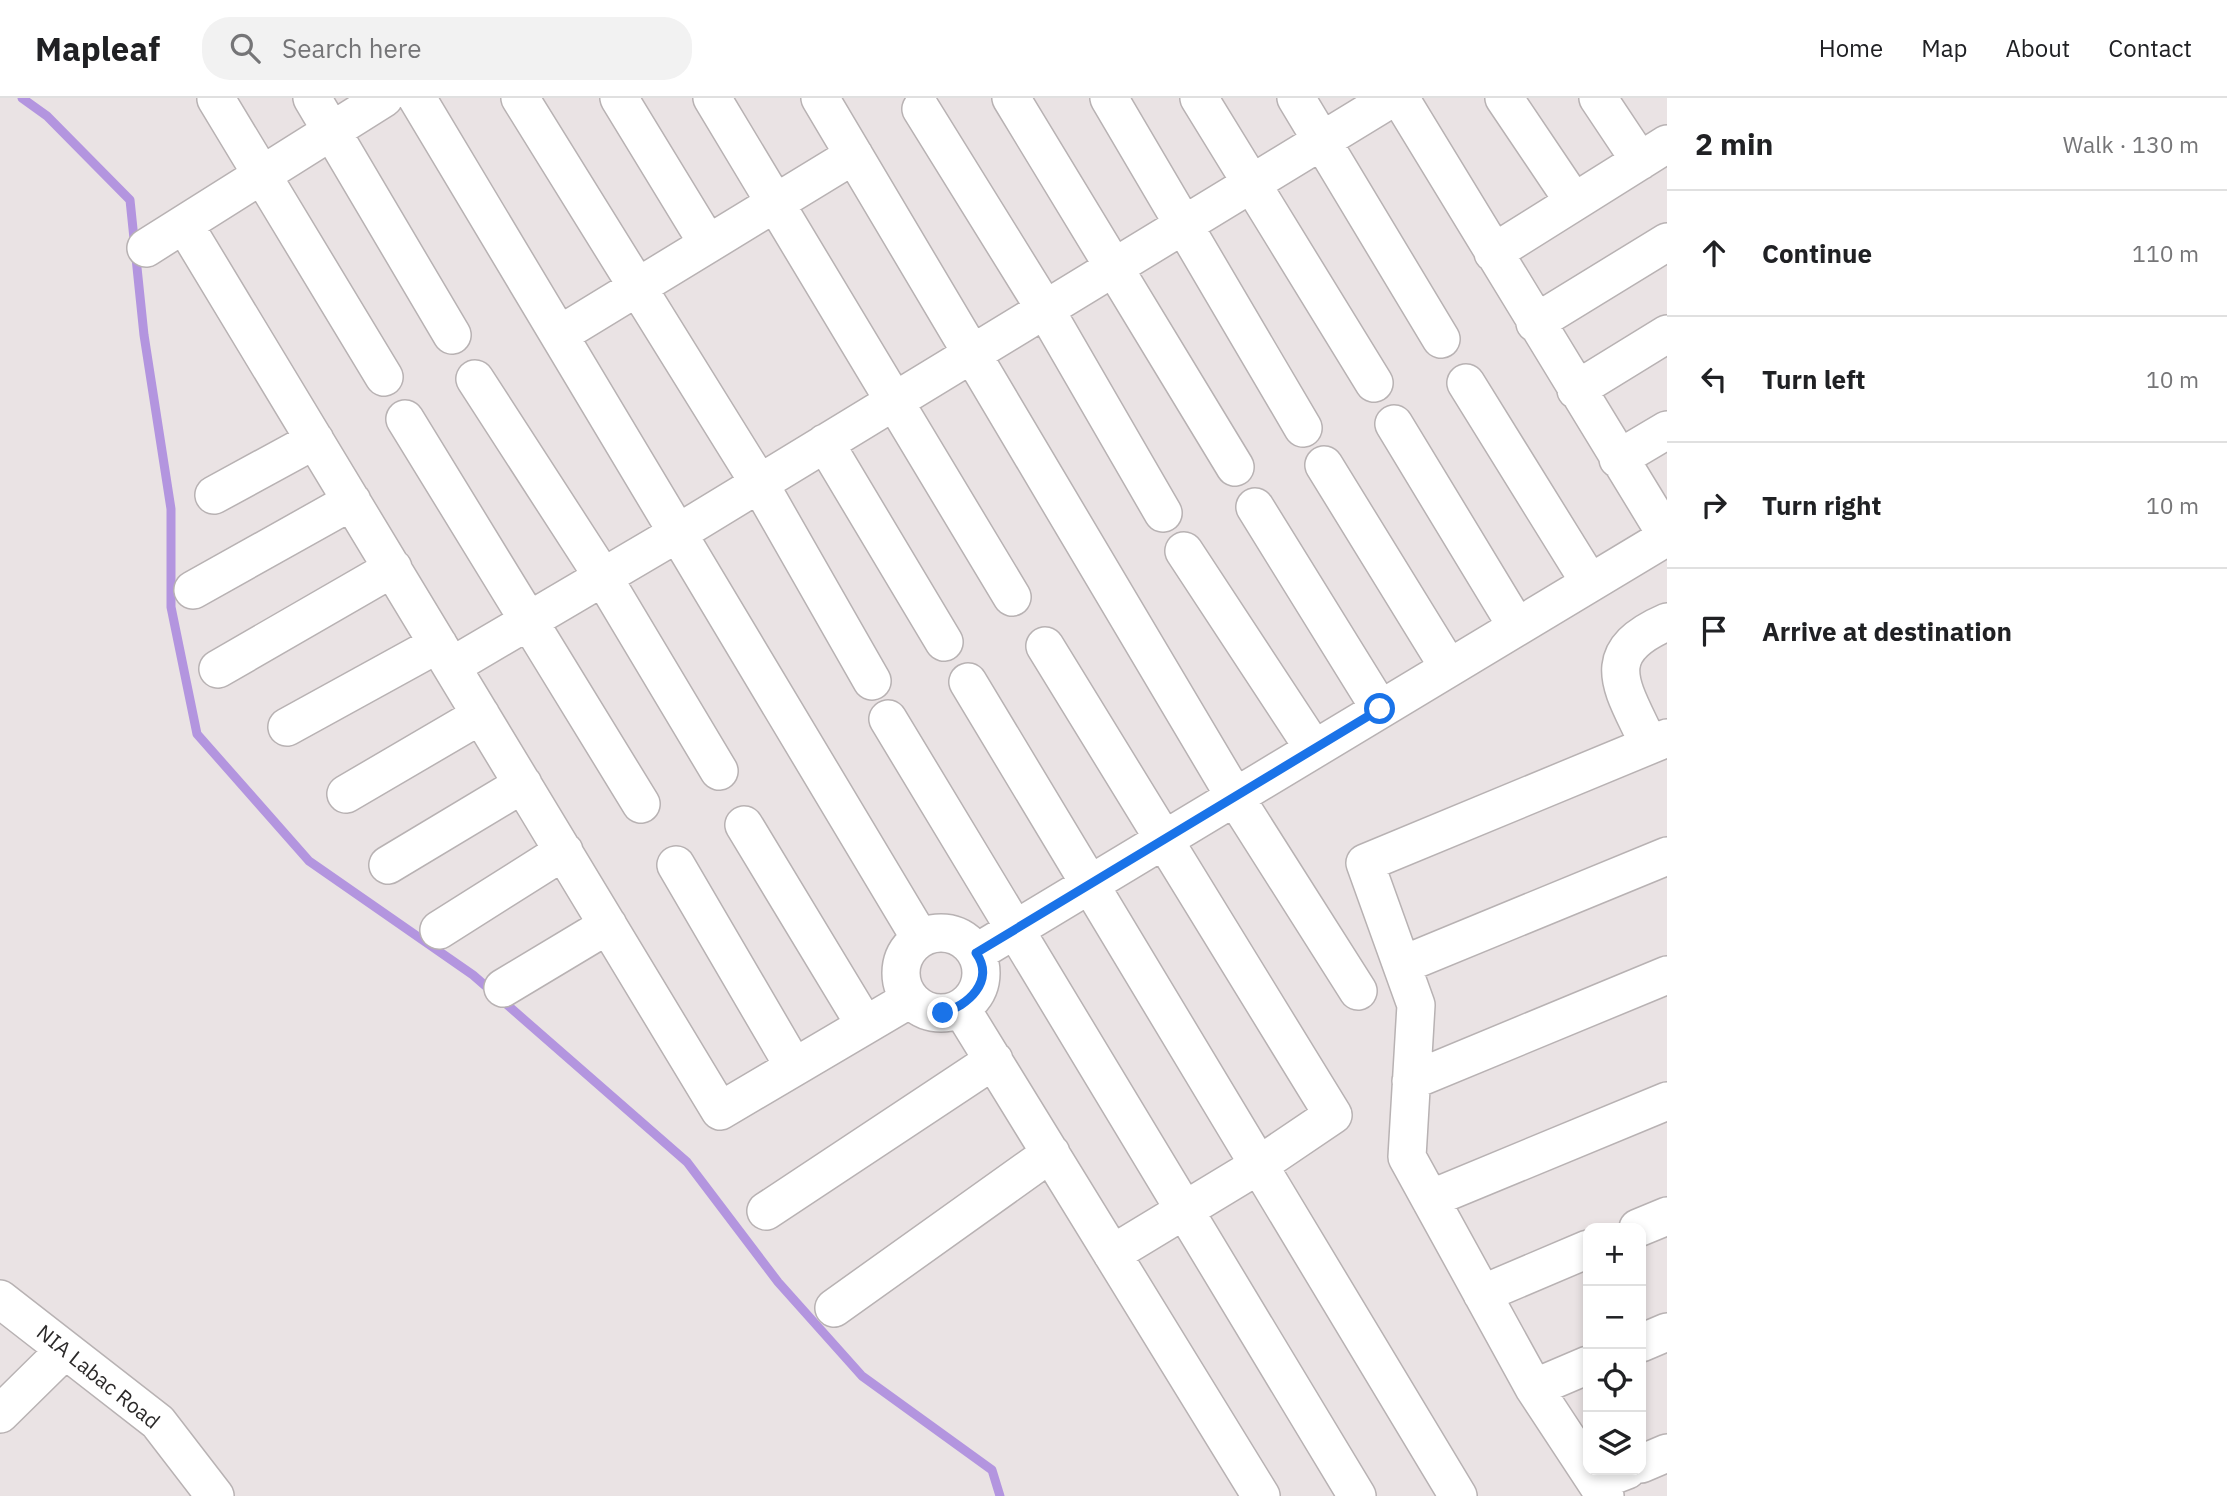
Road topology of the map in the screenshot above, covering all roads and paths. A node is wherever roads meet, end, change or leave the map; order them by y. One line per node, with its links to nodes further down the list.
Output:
1 (312, 98): 18 (street)
2 (384, 98): 18 (street)
3 (417, 98): 38 (street)
4 (520, 98): 33 (street)
5 (619, 98): 29 (street)
6 (712, 98): 24 (street)
7 (820, 98): 21 (street)
8 (1012, 98): 32 (street)
9 (1109, 98): 27 (street)
10 (1199, 98): 23 (street)
11 (1296, 98): 19 (street)
12 (1392, 98): 19 (street)
13 (1400, 98): 31 (street)
14 (1504, 98): 25 (street)
15 (1598, 98): 20 (street)
16 (216, 99): 22 (street)
17 (921, 108): 34 (street)
18 (332, 130): 22 (street); 37 (street)
19 (1321, 141): 23 (street); 39 (street)
20 (1654, 152): 25 (street)
21 (854, 155): 24 (street); 40 (street)
22 (263, 174): 26 (street); 41 (street)
23 (1249, 184): 27 (street); 43 (street)
24 (776, 202): 29 (street); 46 (street)
25 (1574, 202): 31 (street)
26 (184, 223): 30 (street); 51 (street)
27 (1184, 225): 32 (street); 49 (street)
28 (1667, 242): 35 (street)
29 (708, 244): 33 (street)
30 (146, 248)
31 (1493, 253): 35 (street)
32 (1113, 268): 34 (street); 55 (street)
33 (638, 286): 38 (street); 56 (street)
34 (1045, 309): 40 (street); 60 (street)
35 (1535, 323): 45 (street)
36 (1667, 334): 45 (street)
37 (452, 335)
38 (559, 335): 61 (street)
39 (1441, 338)
40 (973, 353): 46 (street); 88 (street)
41 (384, 377)
42 (475, 379): 65 (street)
43 (1374, 383)
44 (1466, 383): 66 (street)
45 (1576, 390): 53 (street)
46 (894, 401): 52 (street); 68 (street)
47 (405, 419): 69 (street)
48 (1394, 424): 71 (street)
49 (1303, 428)
50 (1667, 430): 53 (street)
51 (315, 440): 57 (street); 58 (street)
52 (825, 443): 56 (street); 72 (street)
53 (1618, 459): 62 (street)
54 (1324, 465): 75 (street)
55 (1235, 467)
56 (759, 483): 61 (street); 77 (street)
57 (214, 495)
58 (352, 501): 64 (street); 67 (street)
59 (1255, 508): 79 (street)
60 (1163, 513)
61 (678, 533): 65 (street); 100 (street)
62 (1666, 537): 66 (street)
63 (1184, 551): 84 (street)
64 (393, 568): 74 (street); 76 (street)
65 (603, 577): 69 (street); 85 (street)
66 (1590, 583): 71 (street)
67 (193, 590)
68 (1012, 597)
69 (529, 620): 74 (street); 89 (street)
70 (1667, 622): 83 (street)
71 (1517, 627): 75 (street)
72 (944, 642)
73 (1045, 646): 91 (street)
74 (445, 655): 80 (street); 82 (street)
75 (1450, 668): 79 (street)
76 (218, 669)
77 (873, 681)
78 (968, 682): 96 (street)
79 (1380, 709): 84 (street)
80 (481, 715): 86 (street); 87 (street)
81 (888, 719): 98 (street)
82 (287, 727)
83 (1658, 742): 102 (street)
84 (1314, 749): 88 (street)
85 (719, 771)
86 (523, 785): 92 (street); 94 (street)
87 (346, 794)
88 (1235, 797): 91 (street); 105 (street)
89 (640, 804)
90 (744, 825): 108 (street)
91 (1162, 841): 96 (street); 114 (street)
92 (564, 851): 97 (street); 99 (street)
93 (1667, 856): 102 (street)
94 (388, 865)
95 (676, 865): 110 (street)
96 (1091, 884): 98 (street); 114 (street)
97 (608, 925): 104 (street); 110 (street)
98 (1016, 928): 101 (street); 117 (street)
99 (439, 930)
100 (920, 938): 101 (street); 106 (street)
101 (976, 953): 107 (street)
102 (1402, 965): 111 (street)
103 (1667, 975): 111 (street)
104 (503, 988)
105 (1358, 991)
106 (910, 999): 107 (street); 108 (street)
107 (961, 1008): 109 (street)
108 (865, 1025): 110 (street)
109 (994, 1060): 113 (street); 116 (street)
110 (794, 1068)
111 (1411, 1081): 115 (street)
112 (1667, 1101): 115 (street)
113 (1051, 1153): 121 (street); 124 (street)
114 (1259, 1165): 117 (street); 137 (street)
115 (1430, 1199): 122 (street)
116 (766, 1211)
117 (1183, 1212): 121 (street); 136 (street)
118 (1667, 1216): 119 (street)
119 (1646, 1225)
120 (1583, 1251): 122 (street)
121 (1112, 1254): 135 (street)
122 (1482, 1294): 129 (street)
123 (0, 1299): 127 (street, NIA Labac Road)
124 (834, 1308)
125 (1667, 1332): 126 (street)
126 (1646, 1341)
127 (65, 1350): 130 (street); 134 (street, NIA Labac Road)
128 (1583, 1367): 129 (street)
129 (1534, 1388): 133 (street)
130 (0, 1413)
131 (1667, 1453): 132 (street)
132 (1646, 1462)
133 (1610, 1483)
134 (215, 1496)
135 (1261, 1496)
136 (1357, 1496)
137 (1458, 1496)

